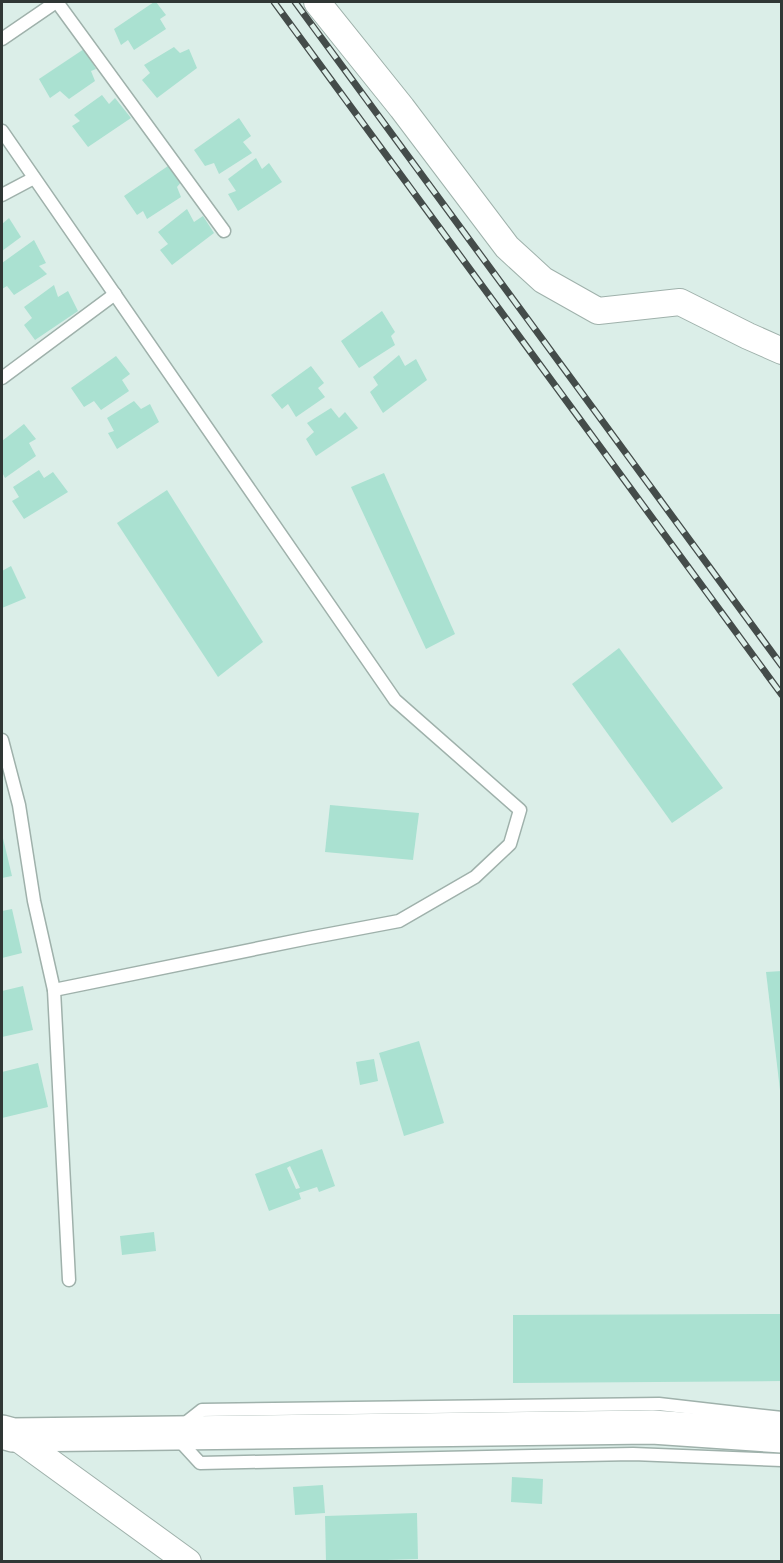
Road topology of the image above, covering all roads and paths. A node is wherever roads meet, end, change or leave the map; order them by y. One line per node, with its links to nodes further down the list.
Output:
1 (56, 2): 3 (lane); 7 (lane)
2 (317, 2): 9 (street)
3 (2, 39)
4 (2, 131): 5 (lane)
5 (34, 178): 6 (lane); 8 (lane)
6 (2, 195)
7 (224, 231)
8 (116, 294): 10 (lane); 12 (lane)
9 (782, 351)
10 (2, 378)
11 (2, 740): 12 (lane)
12 (54, 990): 13 (lane)
13 (69, 1280)
14 (782, 1418): 15 (lane)
15 (173, 1433): 16 (street); 17 (street); 18 (lane)
16 (7, 1434): 19 (street)
17 (782, 1436)
18 (782, 1460)
19 (188, 1562)

